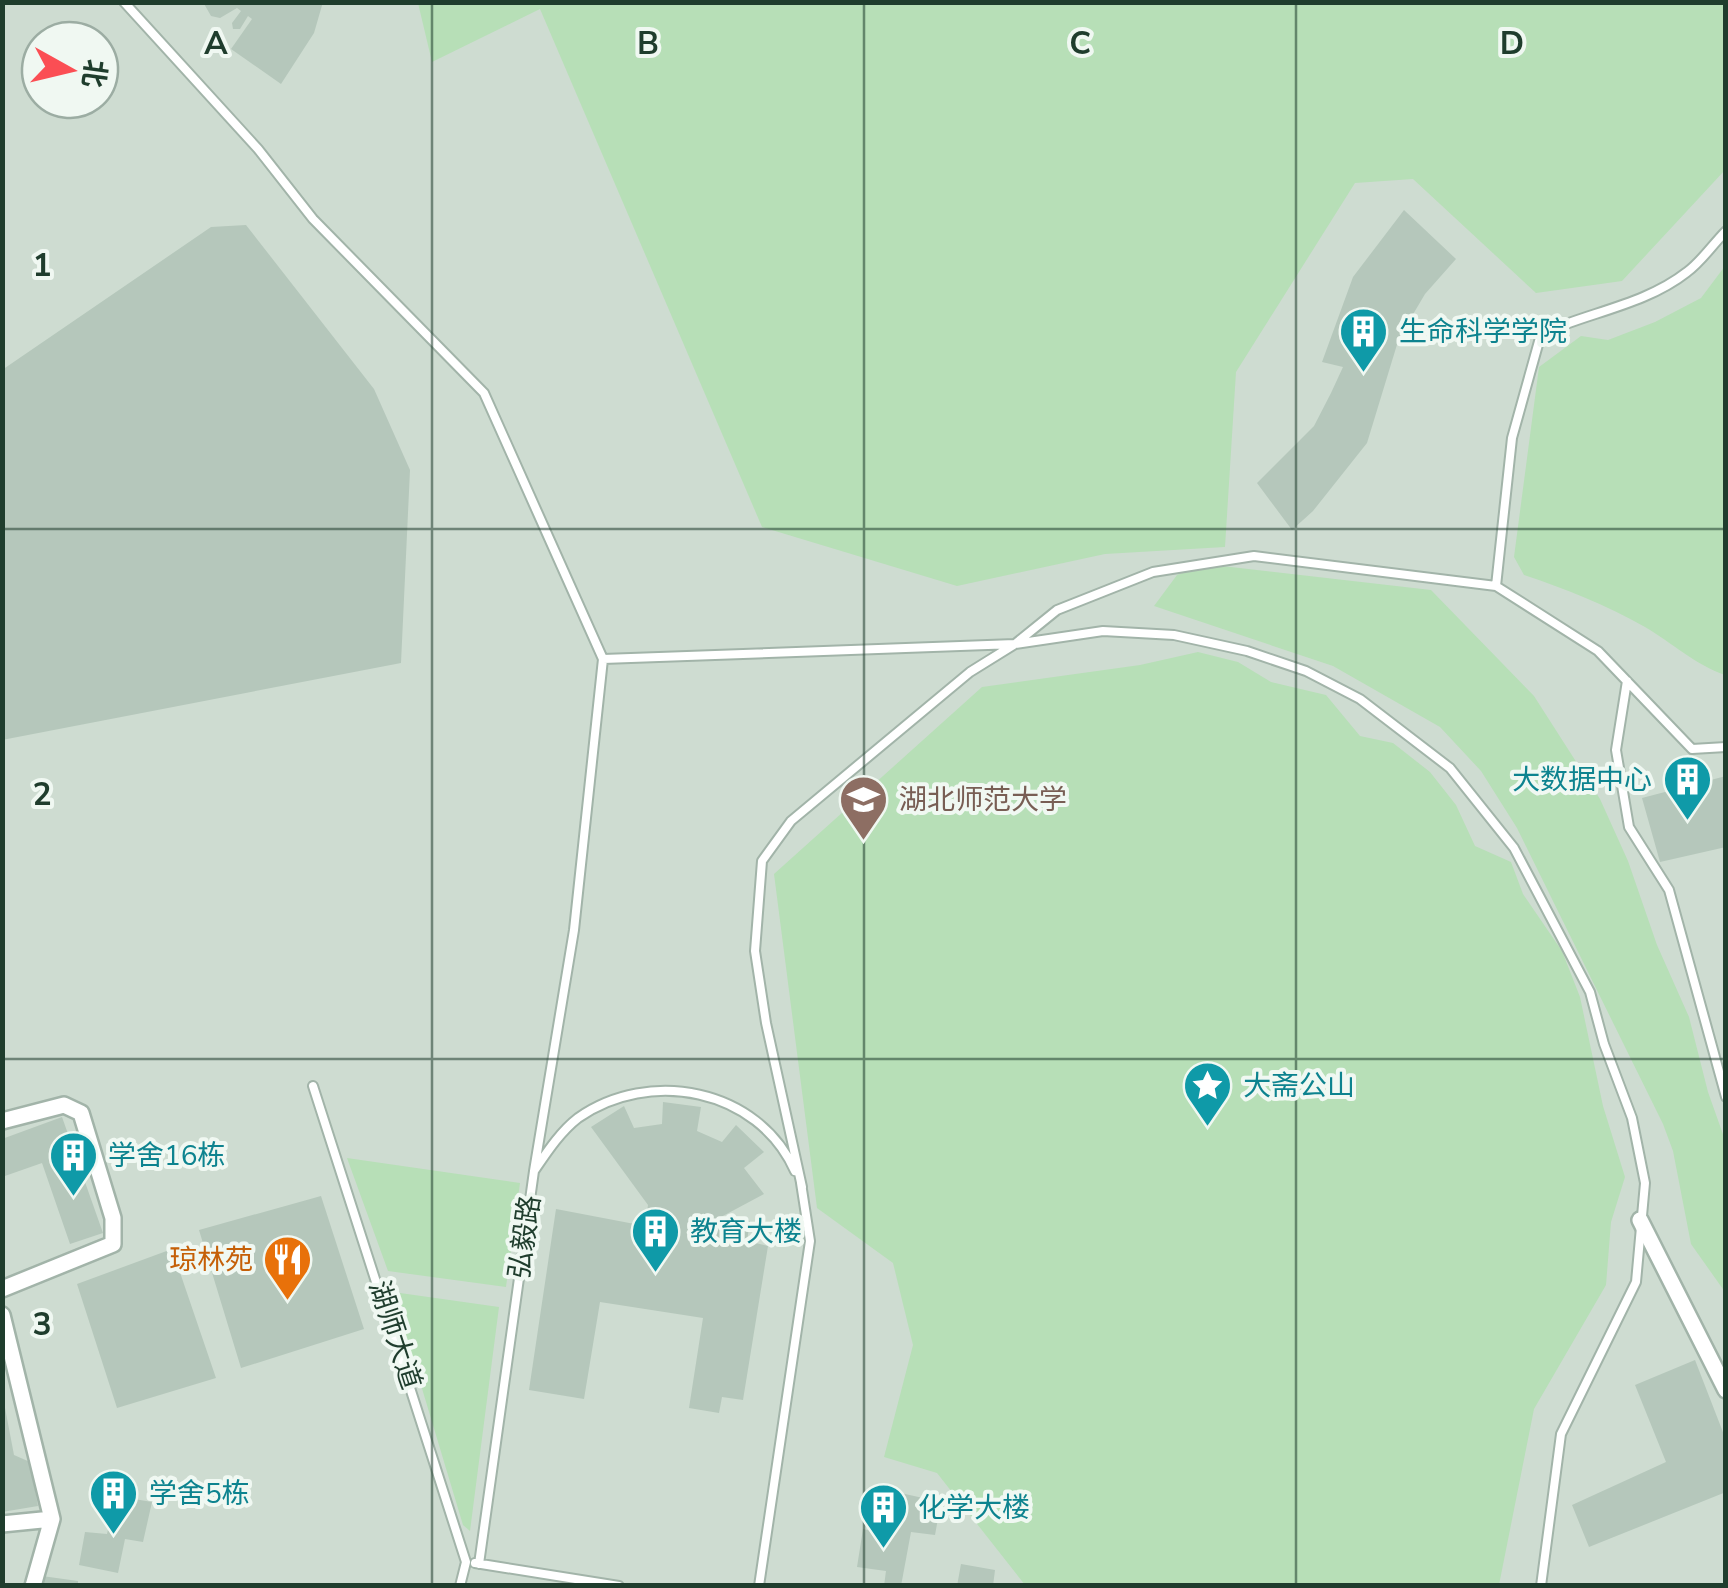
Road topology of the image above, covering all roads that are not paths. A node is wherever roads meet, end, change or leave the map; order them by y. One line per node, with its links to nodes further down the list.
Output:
1 (124, 2): 5 (lane)
2 (1726, 231): 3 (lane)
3 (1496, 586): 4 (lane); 6 (lane)
4 (1016, 644): 5 (lane); 12 (lane); 13 (lane)
5 (603, 659): 11 (lane)
6 (1627, 681): 7 (lane); 9 (lane)
7 (1726, 748)
8 (313, 1086): 19 (lane, 湖师大道)
9 (1726, 1096)
10 (2, 1121): 14 (street)
11 (534, 1171): 12 (lane, 弘毅路); 20 (lane, 弘毅路)
12 (802, 1188): 25 (lane, 弘毅路)
13 (1640, 1220): 16 (street); 26 (lane)
14 (2, 1290)
15 (2, 1315): 17 (street)
16 (1726, 1390)
17 (52, 1519): 18 (street); 22 (street)
18 (2, 1524)
19 (466, 1562): 20 (lane); 23 (lane)
20 (479, 1564): 21 (lane)
21 (600, 1584): 24 (lane)
22 (33, 1586)
23 (460, 1586)
24 (620, 1586)
25 (759, 1586)
26 (1541, 1586)

